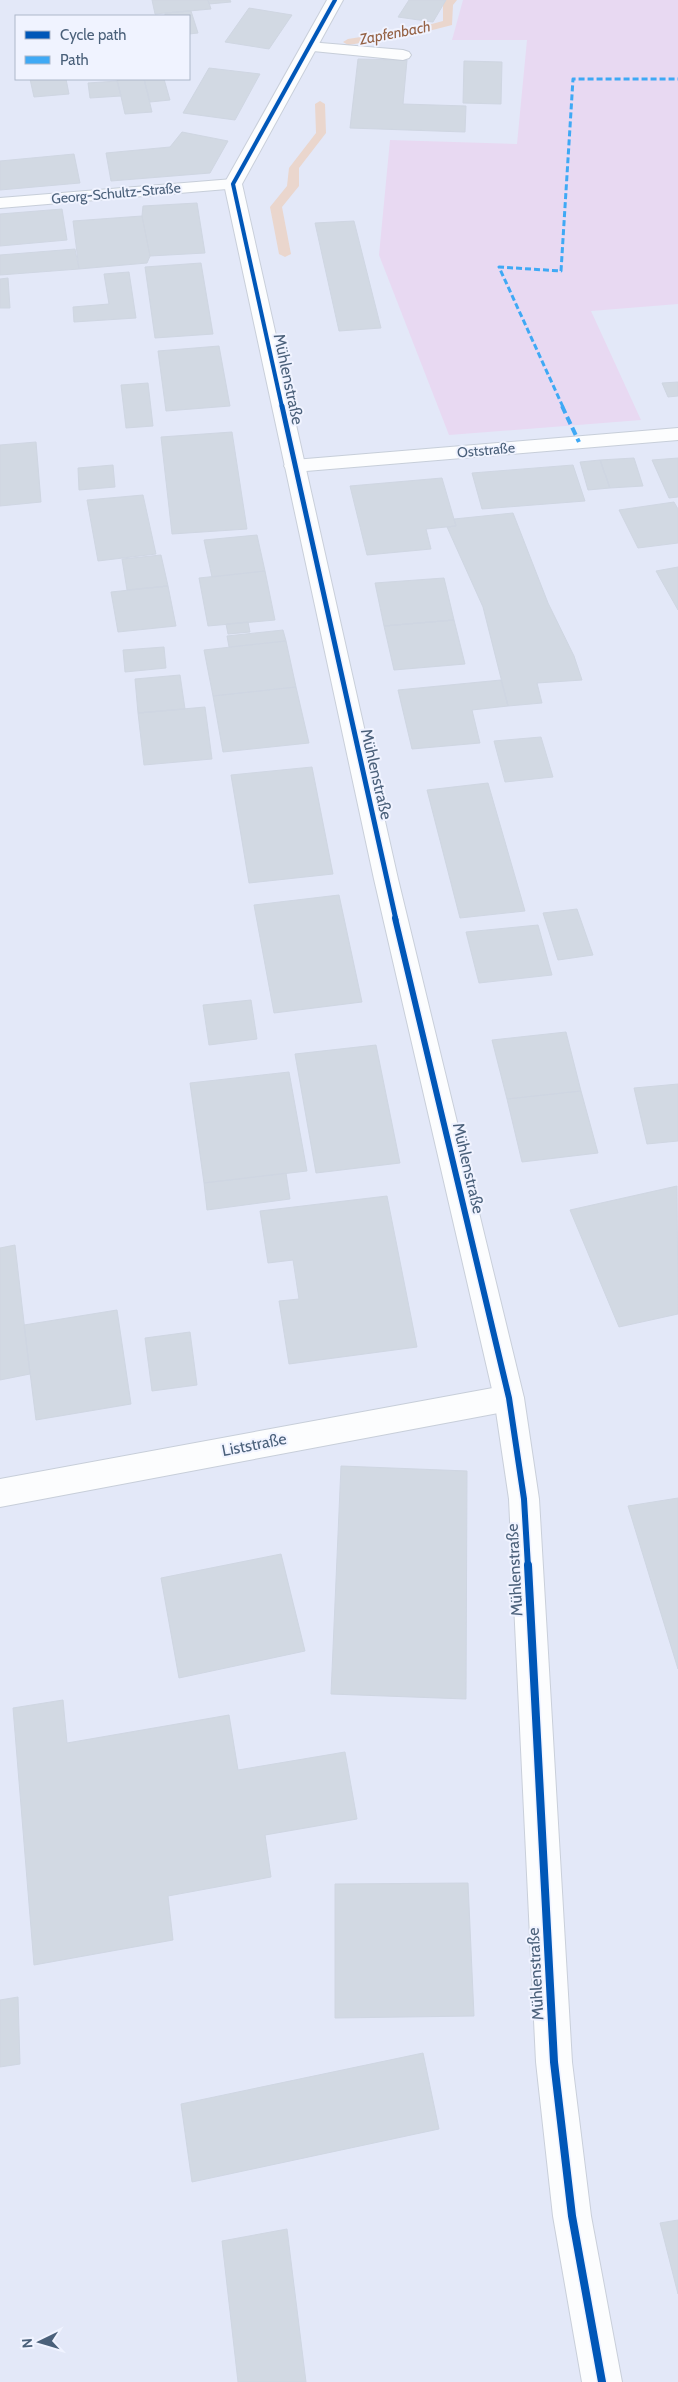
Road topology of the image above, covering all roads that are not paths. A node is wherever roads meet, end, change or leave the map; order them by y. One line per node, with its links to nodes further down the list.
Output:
1 (334, 0): 2 (street)
2 (309, 46): 3 (street); 4 (street)
3 (403, 55)
4 (233, 184): 5 (street, Georg-Schultz-Straße); 7 (street, Mühlenstraße)
5 (0, 203)
6 (678, 434): 7 (street, Oststraße)
7 (294, 466): 8 (street, Mühlenstraße)
8 (509, 1398): 9 (street, Liststraße); 10 (street, Mühlenstraße)
9 (0, 1493)
10 (602, 2382)

